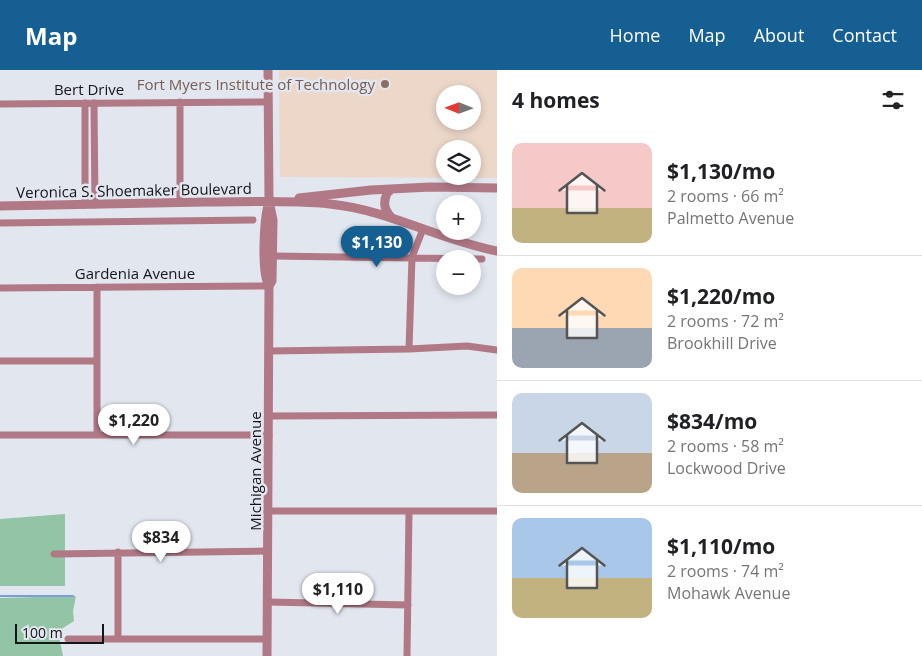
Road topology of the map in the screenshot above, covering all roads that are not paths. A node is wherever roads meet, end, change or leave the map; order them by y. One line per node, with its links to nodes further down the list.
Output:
1 (268, 70): 3 (street, Michigan Avenue)
2 (180, 102): 3 (street, Bert Drive); 5 (street, Bert Drive); 10 (street)
3 (268, 102): 9 (street, Michigan Avenue)
4 (84, 103): 5 (street, Bert Drive); 6 (street, Bert Drive); 11 (street)
5 (94, 103): 12 (street)
6 (0, 104)
7 (497, 188): 8 (street, Veronica S. Shoemaker Boulevard)
8 (392, 189): 9 (street, Veronica S. Shoemaker Boulevard); 14 (street)
9 (269, 201): 10 (street, Veronica S. Shoemaker Boulevard); 14 (street, Veronica S. Shoemaker Boulevard); 19 (street, Michigan Avenue); 22 (street, Michigan Avenue)
10 (180, 202): 12 (street, Veronica S. Shoemaker Boulevard)
11 (84, 205): 12 (street, Veronica S. Shoemaker Boulevard); 13 (street, Veronica S. Shoemaker Boulevard)
12 (94, 205)
13 (0, 206)
14 (392, 217): 17 (street, Veronica S. Shoemaker Boulevard)
15 (252, 220): 16 (street)
16 (0, 222)
17 (423, 229): 18 (street, Veronica S. Shoemaker Boulevard); 20 (street)
18 (497, 251)
19 (272, 256): 20 (street); 22 (street, Michigan Avenue)
20 (412, 257): 21 (street); 25 (street)
21 (482, 259)
22 (269, 286): 23 (street, Gardenia Avenue); 27 (street, Michigan Avenue)
23 (97, 287): 24 (street, Gardenia Avenue); 29 (street)
24 (0, 288)
25 (409, 349): 26 (street); 27 (street)
26 (497, 350)
27 (269, 351): 30 (street, Michigan Avenue)
28 (0, 361): 29 (street)
29 (97, 361): 32 (street)
30 (269, 416): 31 (street); 33 (street, Michigan Avenue)
31 (497, 416)
32 (97, 435): 33 (street); 34 (street)
33 (269, 435): 35 (street, Michigan Avenue)
34 (0, 436)
35 (268, 511): 36 (street); 38 (street, Michigan Avenue)
36 (409, 511): 37 (street); 42 (street)
37 (497, 511)
38 (268, 551): 39 (street); 41 (street, Michigan Avenue)
39 (118, 552): 40 (street); 44 (street)
40 (54, 554)
41 (268, 602): 42 (street); 45 (street, Michigan Avenue)
42 (408, 605): 47 (street)
43 (68, 639): 44 (street)
44 (118, 639): 45 (street)
45 (268, 639): 46 (street, Michigan Avenue)
46 (267, 656)
47 (407, 656)

